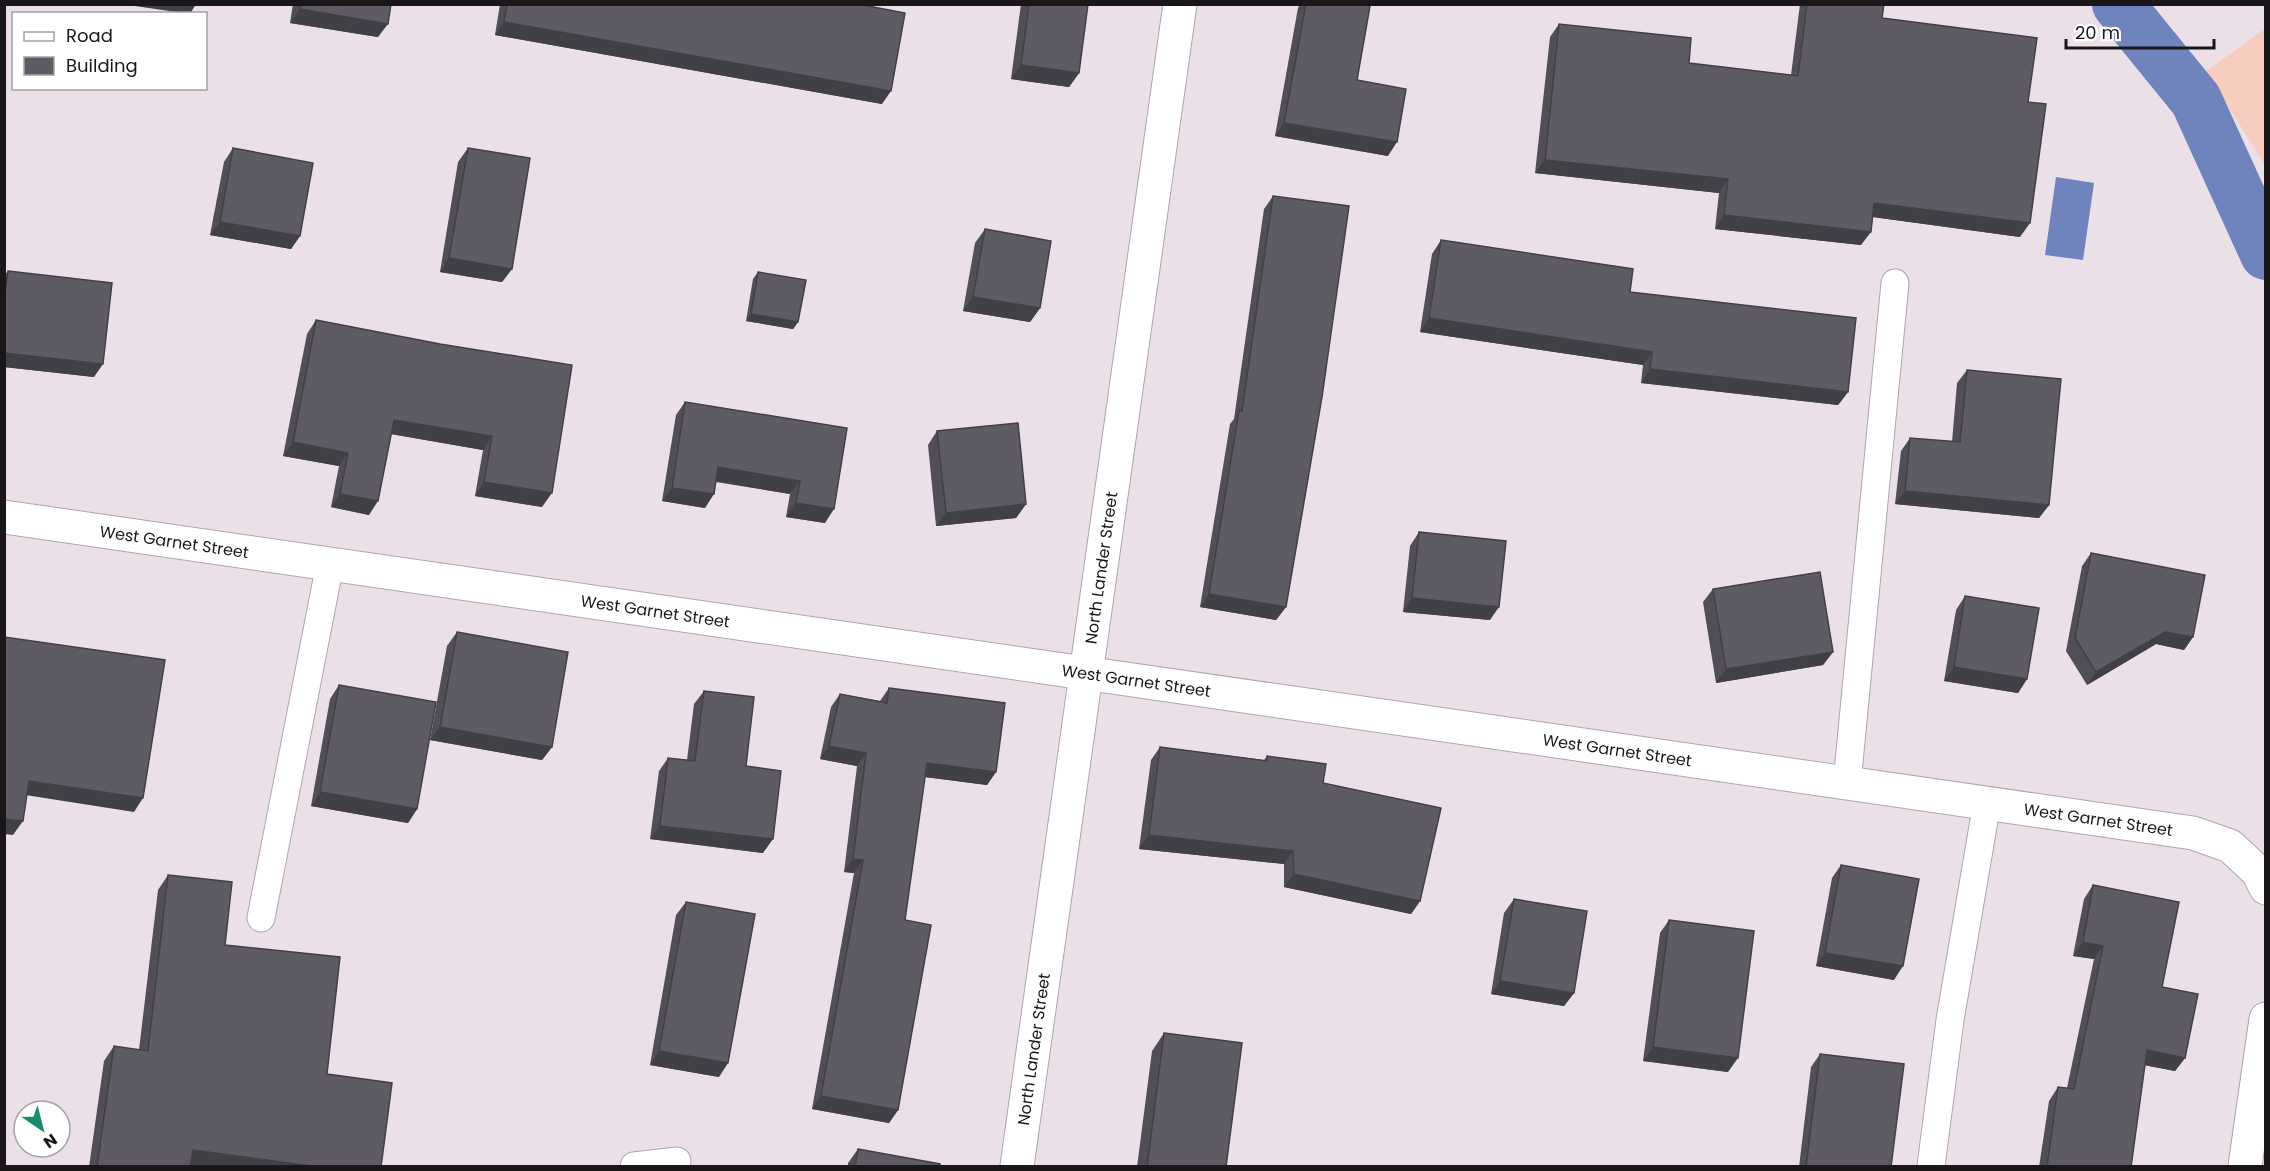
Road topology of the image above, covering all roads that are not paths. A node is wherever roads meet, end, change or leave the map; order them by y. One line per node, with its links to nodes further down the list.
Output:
1 (1180, 4): 5 (street, North Lander Street)
2 (1895, 284): 6 (lane)
3 (4, 517): 4 (street, West Garnet Street)
4 (330, 564): 5 (street, West Garnet Street); 9 (lane)
5 (1086, 673): 6 (street, West Garnet Street); 13 (street, North Lander Street)
6 (1847, 783): 7 (street, West Garnet Street)
7 (1987, 803): 8 (street, West Garnet Street); 14 (lane)
8 (2262, 880)
9 (261, 918)
10 (2265, 1019): 15 (street)
11 (677, 1161): 12 (lane)
12 (634, 1167)
13 (1017, 1167)
14 (1932, 1167)
15 (2245, 1167)

